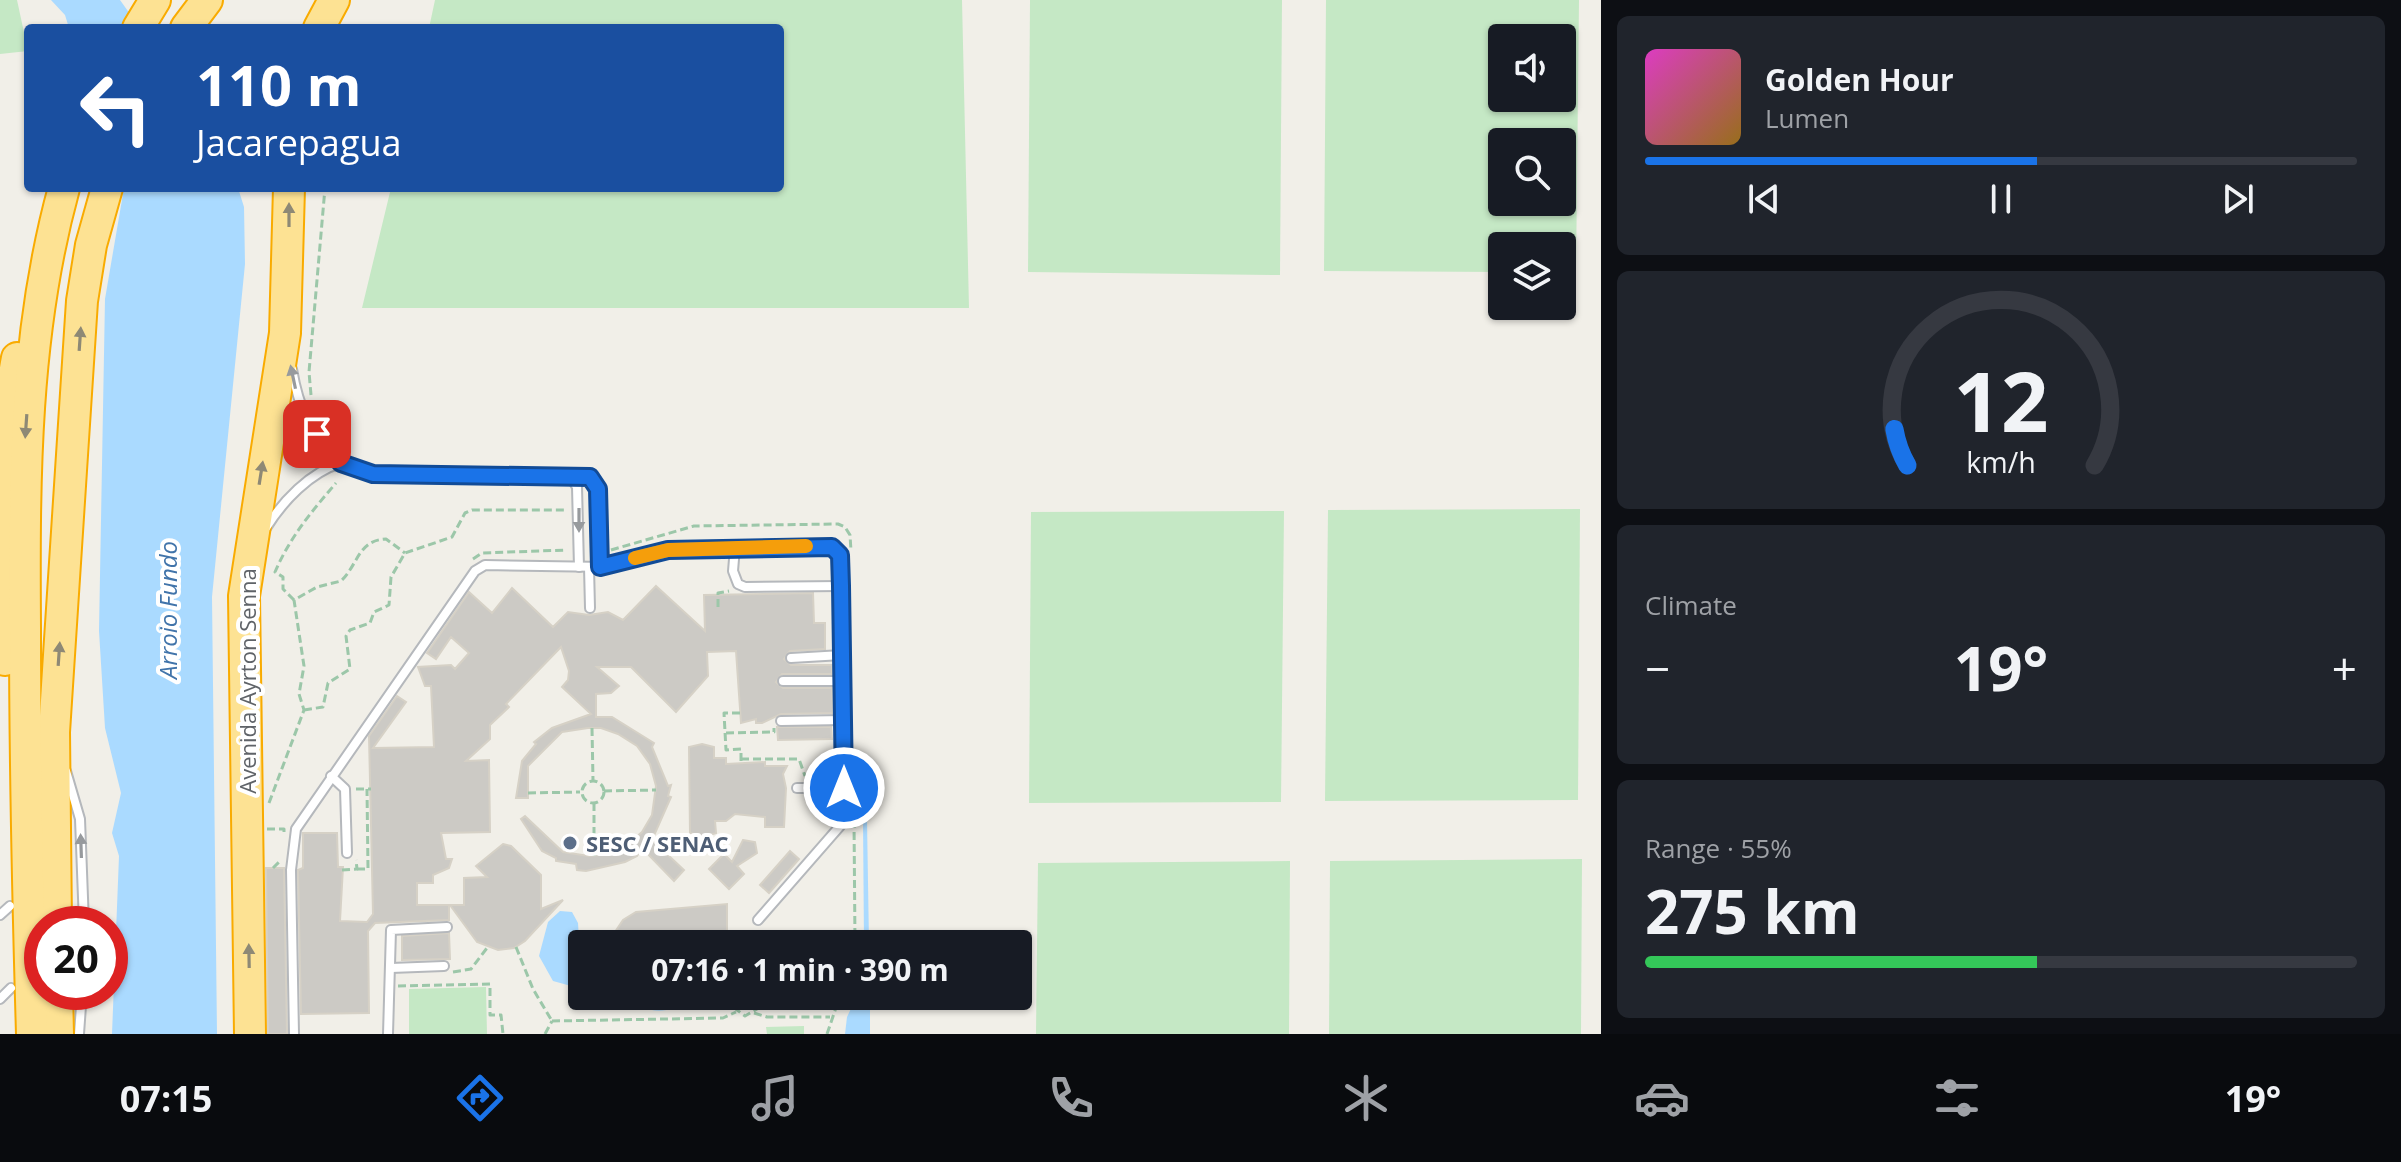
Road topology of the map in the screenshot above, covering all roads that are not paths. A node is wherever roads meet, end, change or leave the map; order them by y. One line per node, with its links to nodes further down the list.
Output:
1 (155, 0): 4 (highway)
2 (207, 0): 5 (highway)
3 (334, 0): 6 (highway)
4 (140, 24)
5 (189, 24)
6 (321, 24)
7 (63, 192): 10 (highway)
8 (106, 192): 29 (highway, one-way to 8)
9 (289, 192): 11 (highway, Avenida Ayrton Senna, one-way to 9)
10 (35, 320): 12 (highway); 45 (highway, one-way to 45)
11 (285, 333): 13 (lane, one-way to 11); 17 (highway, Avenida Ayrton Senna, one-way to 11)
12 (2, 433): 15 (highway)
13 (341, 463): 14 (lane); 17 (lane)
14 (569, 476): 18 (lane, one-way to 18); 20 (lane)
15 (1, 519): 36 (highway)
16 (735, 547): 20 (lane); 21 (lane); 21 (lane)
17 (247, 560): 48 (highway, Avenida Ayrton Senna, one-way to 17)
18 (579, 567): 19 (lane); 30 (lane)
19 (589, 567): 20 (lane); 22 (lane)
20 (600, 567)
21 (841, 586): 23 (lane)
22 (590, 608)
23 (842, 655): 24 (lane); 26 (lane)
24 (791, 658)
25 (783, 681): 26 (lane)
26 (842, 681): 27 (lane)
27 (844, 720): 28 (lane); 32 (lane)
28 (781, 721)
29 (54, 732): 34 (highway); 35 (lane, one-way to 29)
30 (331, 776): 33 (lane); 49 (lane)
31 (801, 788): 32 (lane)
32 (844, 788): 37 (lane)
33 (347, 853)
34 (56, 906)
35 (83, 906)
36 (5, 910): 41 (highway)
37 (758, 920)
38 (447, 927): 40 (lane)
39 (444, 966): 40 (lane)
40 (391, 968): 50 (lane)
41 (6, 994): 44 (highway)
42 (57, 1010): 46 (highway)
43 (81, 1010): 47 (lane)
44 (12, 1034)
45 (32, 1034)
46 (58, 1034)
47 (79, 1034)
48 (250, 1034)
49 (294, 1034)
50 (388, 1034)

